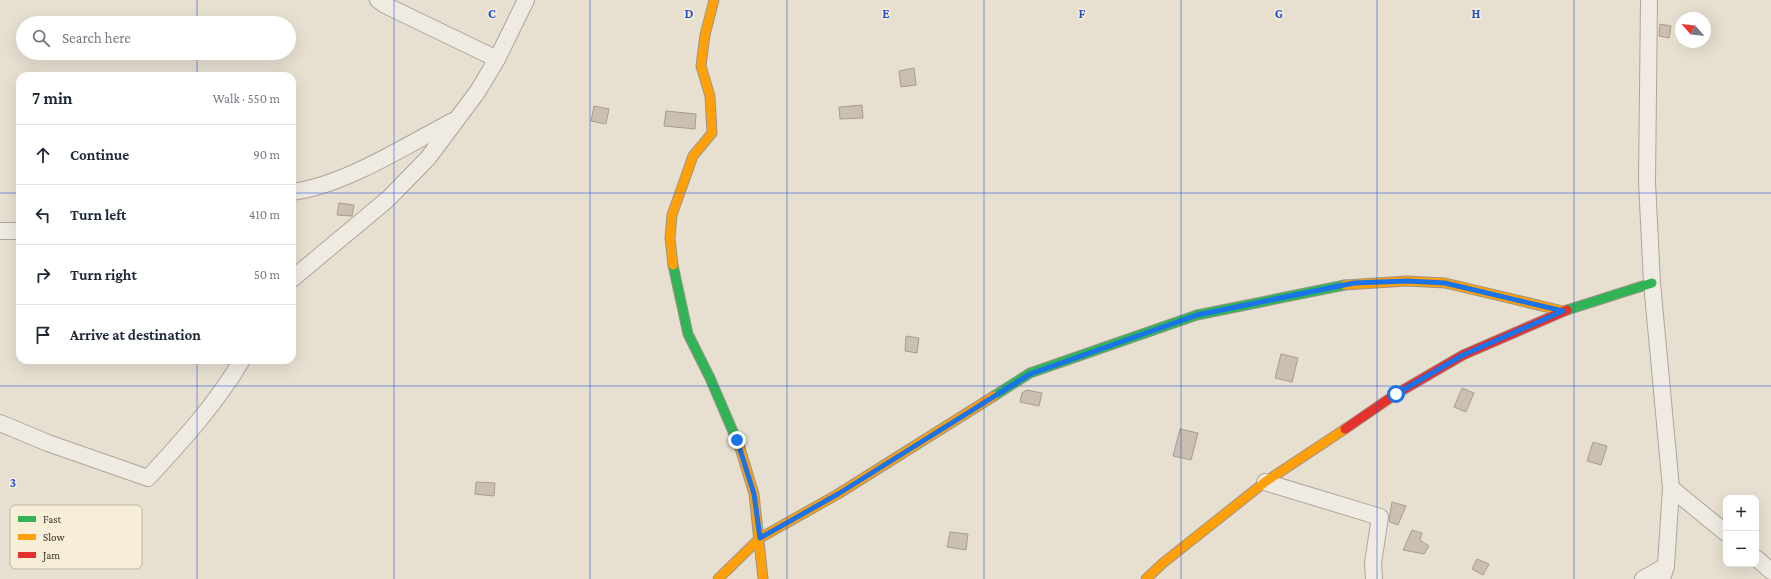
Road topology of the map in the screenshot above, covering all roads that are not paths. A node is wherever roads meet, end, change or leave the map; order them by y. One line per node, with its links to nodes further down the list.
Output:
1 (378, 0): 5 (street)
2 (526, 0): 5 (street)
3 (714, 0): 18 (street)
4 (1650, 0): 11 (street)
5 (497, 58): 6 (street)
6 (457, 119): 7 (street); 10 (street)
7 (296, 191)
8 (0, 231): 9 (street)
9 (16, 231)
10 (296, 276)
11 (1652, 283): 12 (street); 16 (street)
12 (1563, 311): 15 (street); 18 (street)
13 (240, 364): 14 (street)
14 (0, 423)
15 (1265, 482): 24 (street); 25 (street)
16 (1671, 488): 17 (street); 21 (street)
17 (1724, 531)
18 (760, 538): 22 (street); 23 (street)
19 (1759, 561): 20 (street)
20 (1771, 571)
21 (1664, 573): 26 (street)
22 (718, 579)
23 (763, 579)
24 (1146, 579)
25 (1374, 579)
26 (1643, 579)

